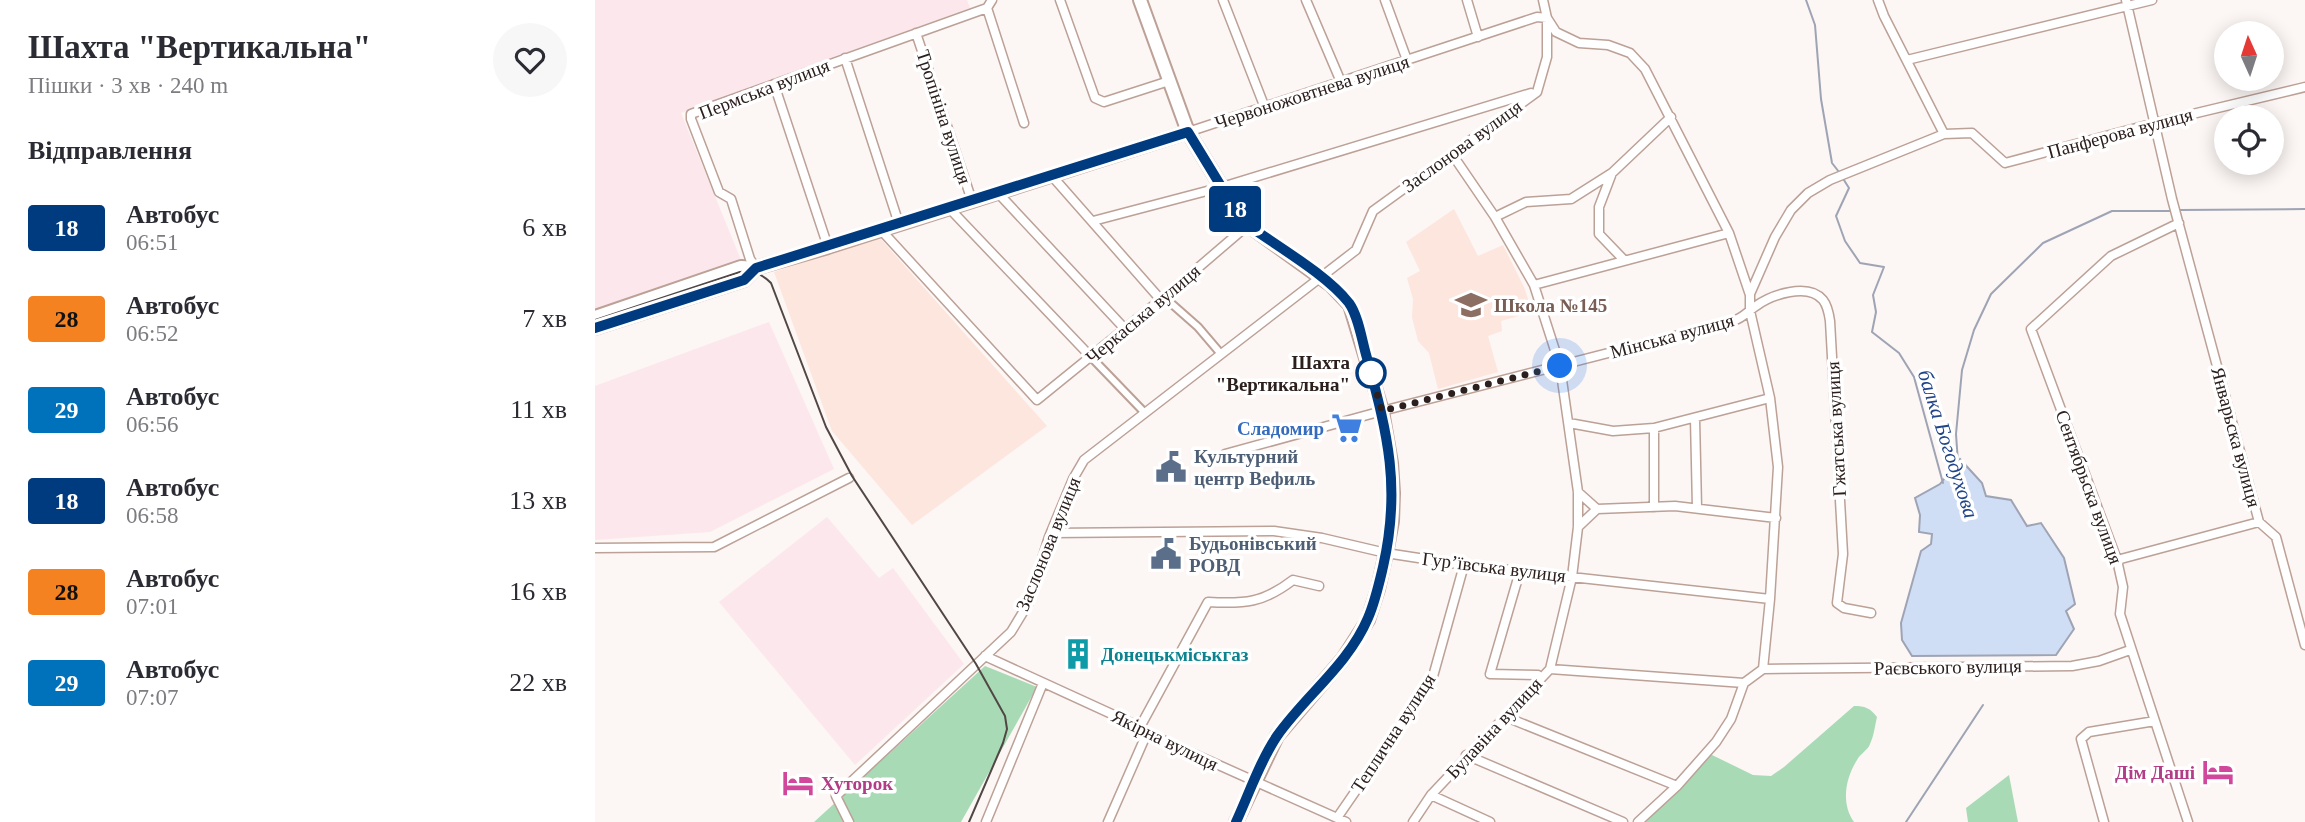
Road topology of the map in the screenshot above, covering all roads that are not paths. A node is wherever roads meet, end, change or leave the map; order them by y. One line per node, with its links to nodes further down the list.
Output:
1 (1060, 0): 18 (street)
2 (1140, 0): 18 (main road)
3 (1223, 0): 23 (street)
4 (1305, 0): 19 (street)
5 (1385, 0): 16 (street)
6 (1467, 0): 14 (street)
7 (1543, 0): 12 (street, Заслонова вулиця)
8 (1878, 0): 17 (street)
9 (2152, 0): 10 (street)
10 (2127, 3): 17 (street); 26 (street, Январьска вулиця)
11 (990, 4): 13 (street, Пермська вулиця); 25 (street)
12 (1547, 18): 14 (street, Червоножовтнева вулиця); 22 (street, Заслонова вулиця); 24 (street)
13 (916, 33): 15 (street, Пермська вулиця); 34 (street, Тропініна вулиця)
14 (1478, 37): 16 (street, Червоножовтнева вулиця)
15 (845, 58): 20 (street, Пермська вулиця); 39 (street)
16 (1407, 60): 19 (street, Червоножовтнева вулиця)
17 (1907, 60): 28 (street)
18 (1169, 81): 27 (main road)
19 (1342, 82): 23 (street, Червоножовтнева вулиця)
20 (774, 84): 43 (street); 45 (street, Пермська вулиця)
21 (2305, 87): 26 (street, Панферова вулиця)
22 (1537, 92): 29 (street, Заслонова вулиця); 32 (street)
23 (1265, 108): 27 (street, Червоножовтнева вулиця)
24 (1671, 117): 30 (street); 42 (street)
25 (1024, 123)
26 (2155, 123): 28 (street, Панферова вулиця); 38 (street, Январьска вулиця)
27 (1188, 132): 31 (main road, Червоножовтнева вулиця); 32 (main road)
28 (1944, 134): 48 (street)
29 (1452, 154): 36 (street, Булавіна вулиця); 46 (street, Заслонова вулиця)
30 (1612, 173): 36 (street); 44 (street)
31 (1052, 176): 33 (main road, Червоножовтнева вулиця); 37 (street)
32 (1222, 187): 37 (street); 40 (main road)
33 (998, 193): 34 (main road, Червоножовтнева вулиця); 53 (street)
34 (972, 201): 35 (main road, Червоножовтнева вулиця)
35 (949, 208): 39 (main road, Червоножовтнева вулиця); 55 (street)
36 (1495, 216): 47 (street, Булавіна вулиця)
37 (1093, 220): 49 (street)
38 (2179, 223): 70 (street, Январьска вулиця); 75 (street, Сентябрьска вулиця)
39 (899, 224): 41 (main road, Червоножовтнева вулиця)
40 (1248, 225): 46 (main road); 49 (street, Черкаська вулиця)
41 (881, 230): 43 (main road, Червоножовтнева вулиця); 55 (street, Черкаська вулиця)
42 (1729, 233): 44 (street); 48 (street)
43 (828, 247): 45 (main road, Червоножовтнева вулиця)
44 (1624, 261): 47 (street)
45 (756, 268): 51 (main road, Червоножовтнева вулиця); 52 (main road, Червоножовтнева вулиця)
46 (1320, 276): 54 (street, Заслонова вулиця); 58 (main road)
47 (1534, 285): 56 (street, Булавіна вулиця)
48 (1750, 295): 50 (street)
49 (1163, 299): 53 (street, Черкаська вулиця); 54 (street)
50 (1750, 311): 56 (street, Мінська вулиця); 57 (street); 81 (street, Гжатська вулиця)
51 (595, 317)
52 (595, 328)
53 (1125, 329): 55 (street, Черкаська вулиця)
54 (1221, 354): 59 (street, Заслонова вулиця)
55 (1091, 357): 59 (street)
56 (1560, 366): 58 (street, Мінська вулиця); 61 (street, Булавіна вулиця)
57 (1770, 398): 60 (street); 69 (street)
58 (1382, 411): 63 (street, Мінська вулиця); 74 (main road)
59 (1145, 412): 72 (street, Заслонова вулиця)
60 (1695, 418): 62 (street); 67 (street)
61 (1569, 423): 62 (street); 65 (street, Булавіна вулиця)
62 (1654, 428): 66 (street)
63 (1225, 454)
64 (849, 478): 73 (street)
65 (1578, 492): 68 (street); 71 (street, Булавіна вулиця)
66 (1654, 507): 67 (street); 68 (street)
67 (1697, 508): 69 (street)
68 (1597, 509): 71 (street)
69 (1776, 518): 80 (street)
70 (2259, 522): 75 (street); 82 (street, Январьска вулиця)
71 (1578, 527): 78 (street, Булавіна вулиця)
72 (1051, 533): 74 (street, Гур’ївська вулиця); 84 (street, Заслонова вулиця)
73 (595, 548)
74 (1386, 553): 76 (street, Гур’ївська вулиця); 94 (main road)
75 (2117, 560): 83 (street, Сентябрьска вулиця)
76 (1464, 565): 77 (street, Гур’ївська вулиця); 97 (street, Теплична вулиця)
77 (1520, 571): 78 (street, Гур’ївська вулиця); 87 (street)
78 (1572, 577): 80 (street, Гур’ївська вулиця); 85 (street, Булавіна вулиця)
79 (1319, 586): 92 (street)
80 (1770, 599): 86 (street)
81 (1871, 613)
82 (2305, 645)
83 (2130, 650): 86 (street, Раєвського вулиця); 91 (street, Сентябрьска вулиця)
84 (985, 656): 88 (street, Якірна вулиця); 98 (street, Заслонова вулиця)
85 (1550, 669): 87 (street, Булавіна вулиця); 89 (street)
86 (1763, 670): 89 (street)
87 (1541, 677): 90 (street, Булавіна вулиця)
88 (1043, 683): 92 (street, Якірна вулиця); 99 (street)
89 (1744, 683): 95 (street)
90 (1506, 717): 93 (street, Булавіна вулиця); 95 (street)
91 (2155, 721): 107 (street); 108 (street, Сентябрьска вулиця)
92 (1143, 730): 94 (street, Якірна вулиця); 100 (street)
93 (1466, 755): 96 (street, Булавіна вулиця); 105 (street)
94 (1254, 781): 97 (street, Якірна вулиця); 101 (main road)
95 (1677, 786): 106 (street)
96 (1431, 795): 103 (street, Булавіна вулиця); 104 (street)
97 (1337, 818): 102 (street, Якірна вулиця)
98 (849, 822)
99 (986, 822)
100 (1108, 822)
101 (1236, 822)
102 (1346, 822)
103 (1413, 822)
104 (1490, 822)
105 (1623, 822)
106 (1638, 822)
107 (2104, 822)
108 (2188, 822)

